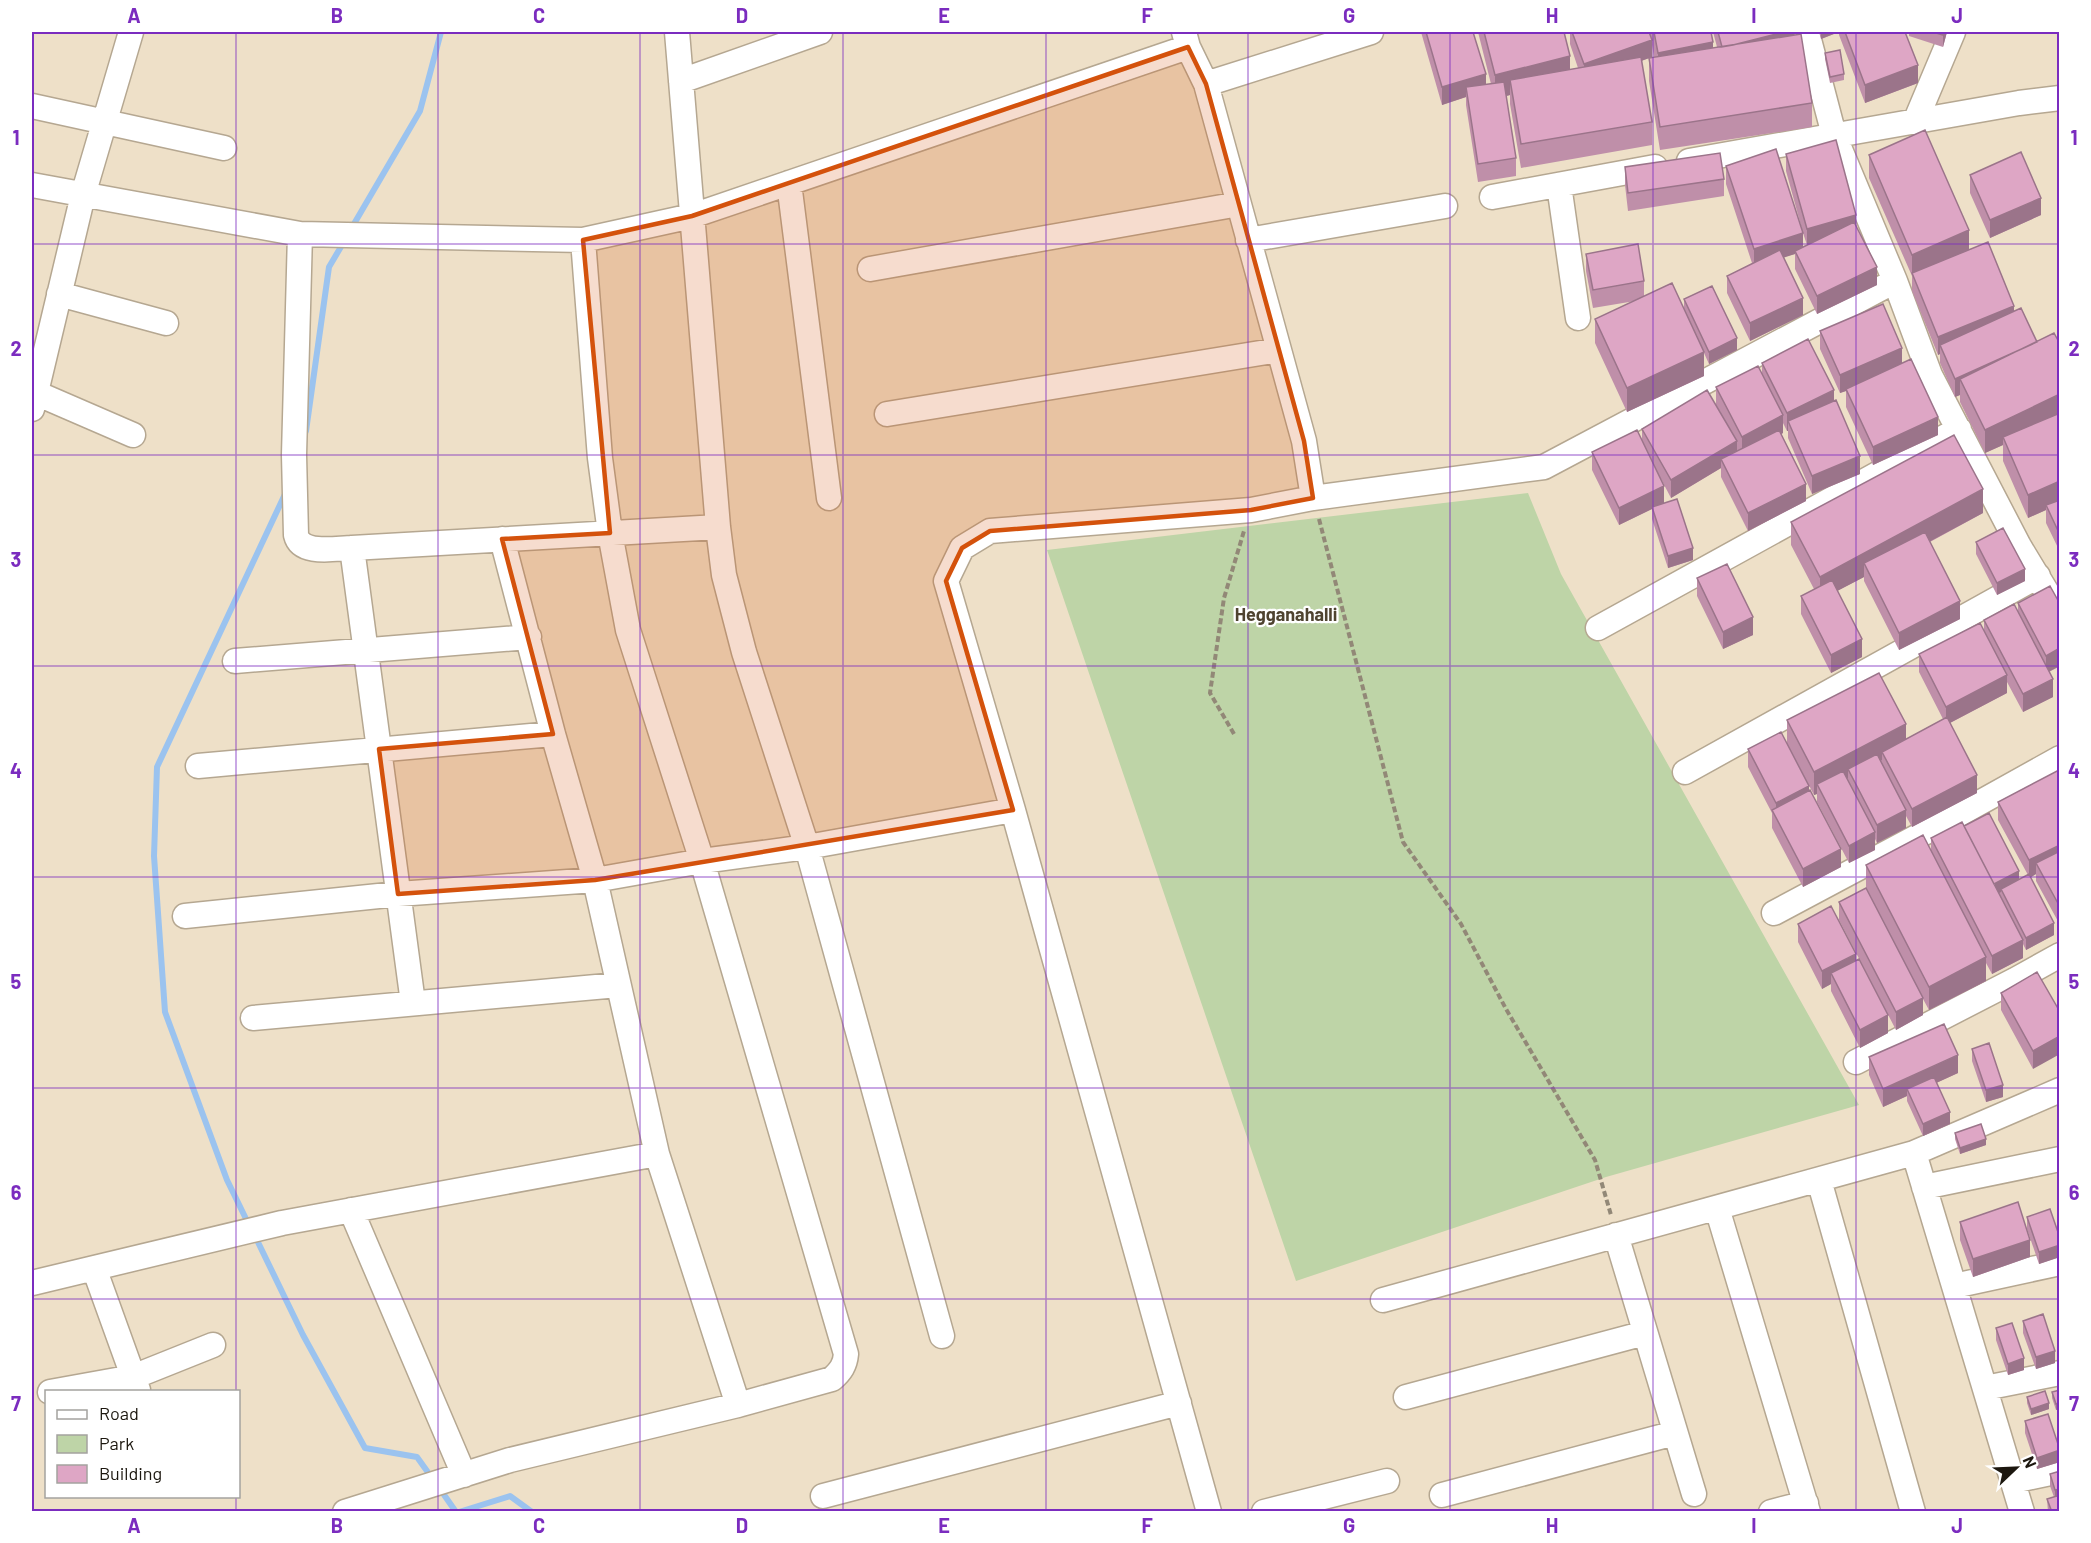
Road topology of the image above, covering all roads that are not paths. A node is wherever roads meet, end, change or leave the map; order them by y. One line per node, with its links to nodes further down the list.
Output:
1 (132, 32): 12 (street)
2 (677, 32): 8 (street)
3 (820, 32): 8 (street)
4 (1371, 32): 9 (street)
5 (1807, 32): 14 (street)
6 (1953, 32): 13 (street)
7 (1186, 39): 9 (street); 16 (street)
8 (681, 81): 23 (street)
9 (1206, 84): 21 (street)
10 (2060, 98): 13 (street)
11 (32, 106): 12 (street)
12 (104, 122): 15 (street); 19 (street)
13 (1915, 122): 14 (street)
14 (1834, 135): 18 (street); 28 (street)
15 (224, 148)
16 (789, 183): 23 (street); 37 (street)
17 (32, 185): 19 (street)
18 (1558, 185): 20 (street); 30 (street)
19 (83, 195): 24 (street); 29 (street)
20 (1492, 197)
21 (1239, 204): 26 (street); 27 (street)
22 (1445, 206): 26 (street)
23 (692, 216): 25 (street); 39 (street)
24 (300, 234): 25 (street); 42 (street)
25 (583, 240): 40 (street)
26 (1248, 240): 32 (street)
27 (870, 269)
28 (1895, 282): 35 (street); 38 (street)
29 (59, 294): 31 (street); 33 (street)
30 (1578, 318)
31 (166, 323)
32 (1279, 350): 34 (street); 38 (street)
33 (34, 401): 36 (street)
34 (887, 414)
35 (1959, 429): 43 (street); 45 (street)
36 (133, 435)
37 (829, 498)
38 (1314, 498): 54 (street)
39 (718, 527): 40 (street); 55 (street)
40 (610, 533): 41 (street); 56 (street)
41 (502, 539): 42 (street); 46 (street)
42 (352, 548): 47 (street)
43 (2038, 576): 44 (street); 53 (street)
44 (2060, 614)
45 (1598, 628)
46 (529, 636): 47 (street); 49 (street)
47 (366, 650): 48 (street); 50 (street)
48 (235, 661)
49 (552, 734): 50 (street); 57 (street)
50 (379, 749): 52 (street); 58 (street)
51 (2060, 758): 59 (street)
52 (198, 766)
53 (1685, 772)
54 (1013, 810): 55 (street); 88 (street)
55 (807, 847): 56 (street); 81 (street)
56 (702, 861): 57 (street); 89 (street)
57 (595, 880): 58 (street); 62 (street)
58 (398, 894): 60 (street); 63 (street)
59 (1774, 913)
60 (185, 916)
61 (2060, 955): 65 (street)
62 (618, 985): 63 (street); 67 (street)
63 (413, 1003): 64 (street)
64 (253, 1018)
65 (1856, 1062)
66 (2060, 1090): 68 (street)
67 (657, 1154): 73 (street); 89 (street)
68 (1914, 1154): 70 (street); 71 (street)
69 (2060, 1159): 71 (street)
70 (1819, 1180): 72 (street); 103 (street)
71 (1924, 1187): 78 (street)
72 (1717, 1208): 74 (street); 98 (street)
73 (351, 1210): 76 (street); 92 (street)
74 (1616, 1235): 79 (street); 80 (street)
75 (2060, 1263): 78 (street)
76 (94, 1268): 77 (street); 84 (street)
77 (32, 1284)
78 (1954, 1286): 85 (street)
79 (1383, 1300)
80 (1646, 1333): 87 (street); 90 (street)
81 (942, 1336)
82 (213, 1345): 84 (street)
83 (2060, 1373): 85 (street)
84 (136, 1384): 86 (street)
85 (1985, 1388): 94 (street)
86 (70, 1390)
87 (1406, 1397)
88 (1179, 1403): 97 (street); 100 (street)
89 (738, 1405): 92 (street)
90 (1675, 1433): 95 (street); 96 (street)
91 (2060, 1471): 94 (street)
92 (457, 1477): 99 (street)
93 (1387, 1481): 101 (street)
94 (2013, 1481): 104 (street)
95 (1694, 1494)
96 (1442, 1495)
97 (823, 1496)
98 (1807, 1507): 102 (street)
99 (351, 1511)
100 (1209, 1512)
101 (1264, 1512)
102 (1771, 1512)
103 (1912, 1512)
104 (2022, 1512)

